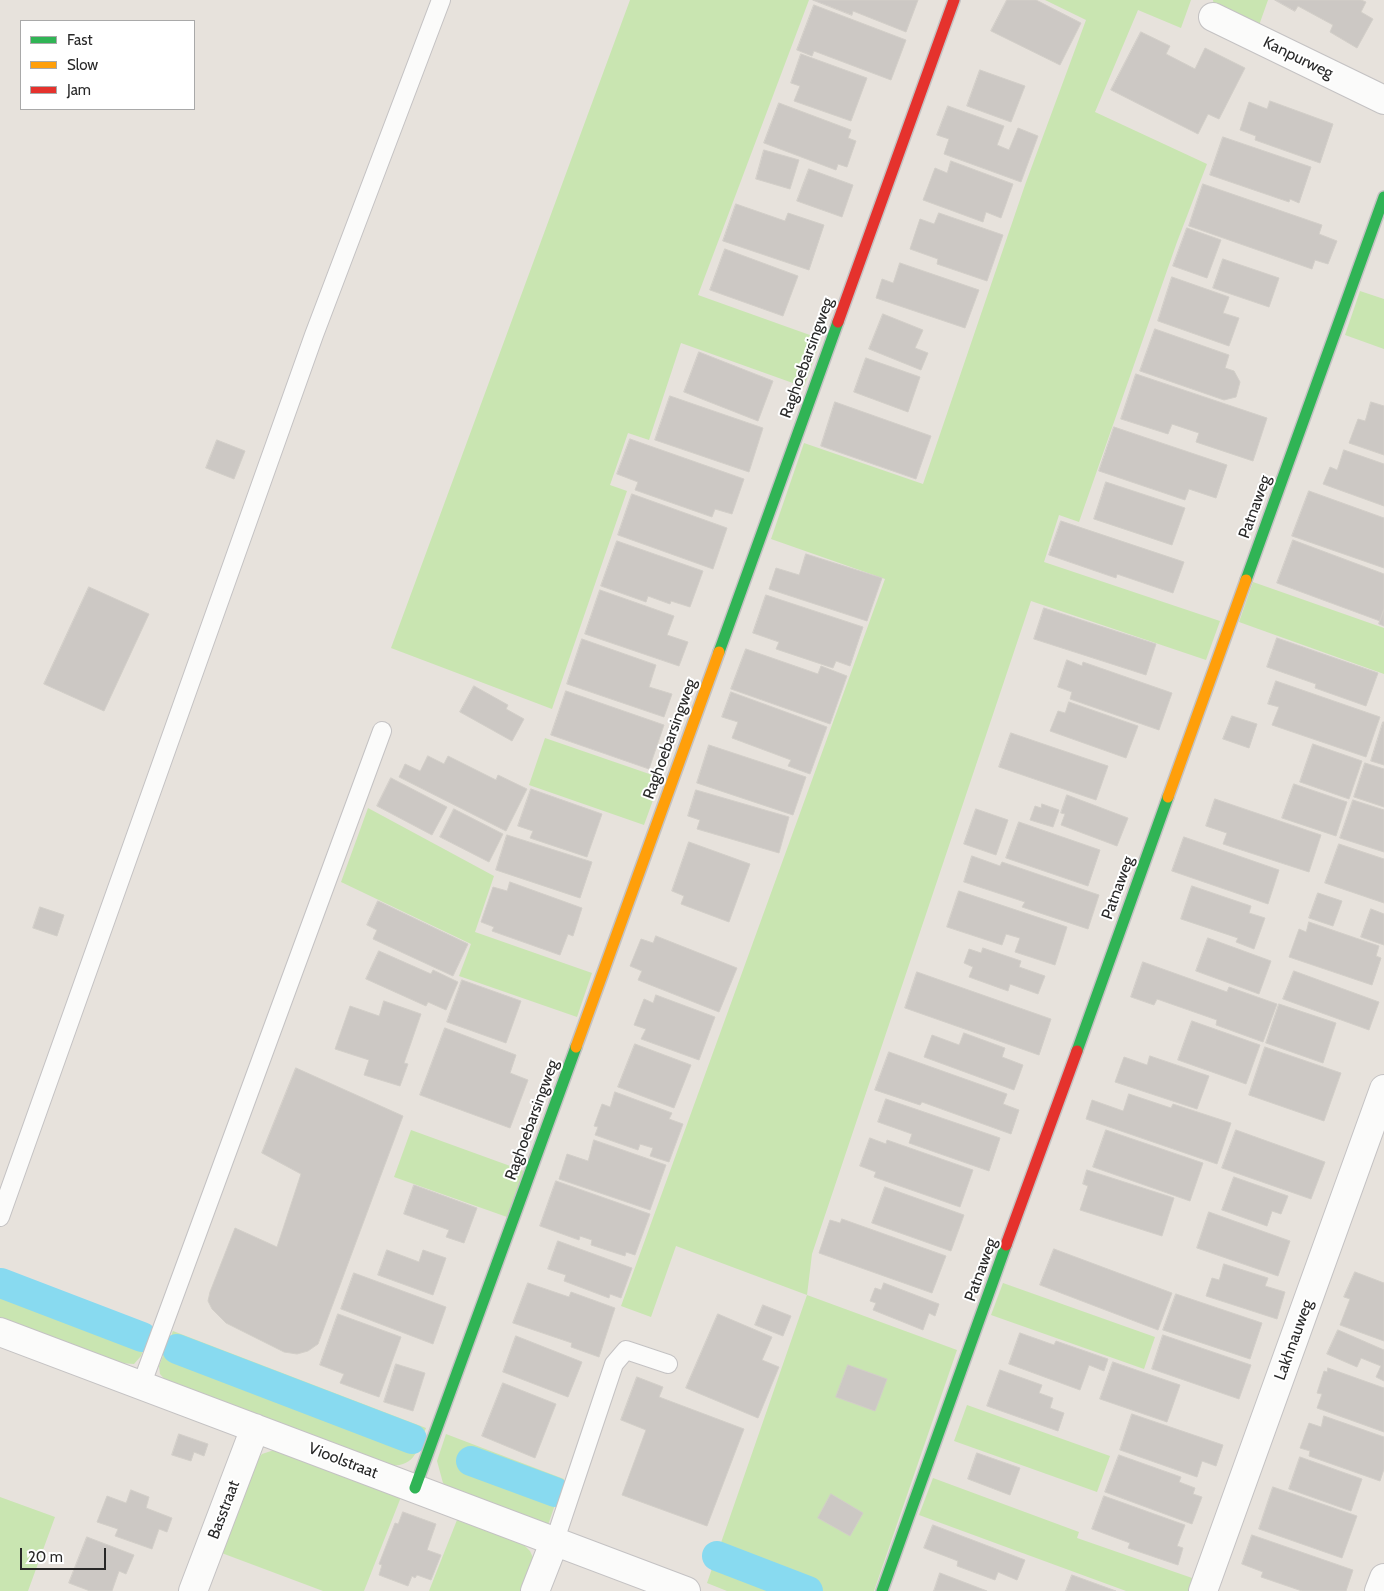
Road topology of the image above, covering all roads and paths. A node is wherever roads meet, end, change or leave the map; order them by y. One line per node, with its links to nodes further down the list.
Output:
1 (441, 0): 8 (lane)
2 (954, 0): 13 (street, Raghoebarsingweg)
3 (1212, 17): 4 (street, Kanpurweg)
4 (1384, 100)
5 (1384, 197): 19 (street, Patnaweg)
6 (382, 731): 11 (lane)
7 (1384, 1089): 20 (street, Lakhnauweg)
8 (0, 1217)
9 (0, 1332): 11 (street, Vioolstraat)
10 (668, 1364): 14 (lane)
11 (141, 1386): 12 (street, Vioolstraat)
12 (255, 1428): 13 (street, Vioolstraat); 16 (street, Basstraat)
13 (415, 1488): 14 (street, Vioolstraat)
14 (555, 1540): 17 (street); 18 (street, Vioolstraat)
15 (1384, 1578): 21 (street)
16 (192, 1591)
17 (535, 1591)
18 (686, 1591)
19 (882, 1591)
20 (1204, 1591)
21 (1379, 1591)

